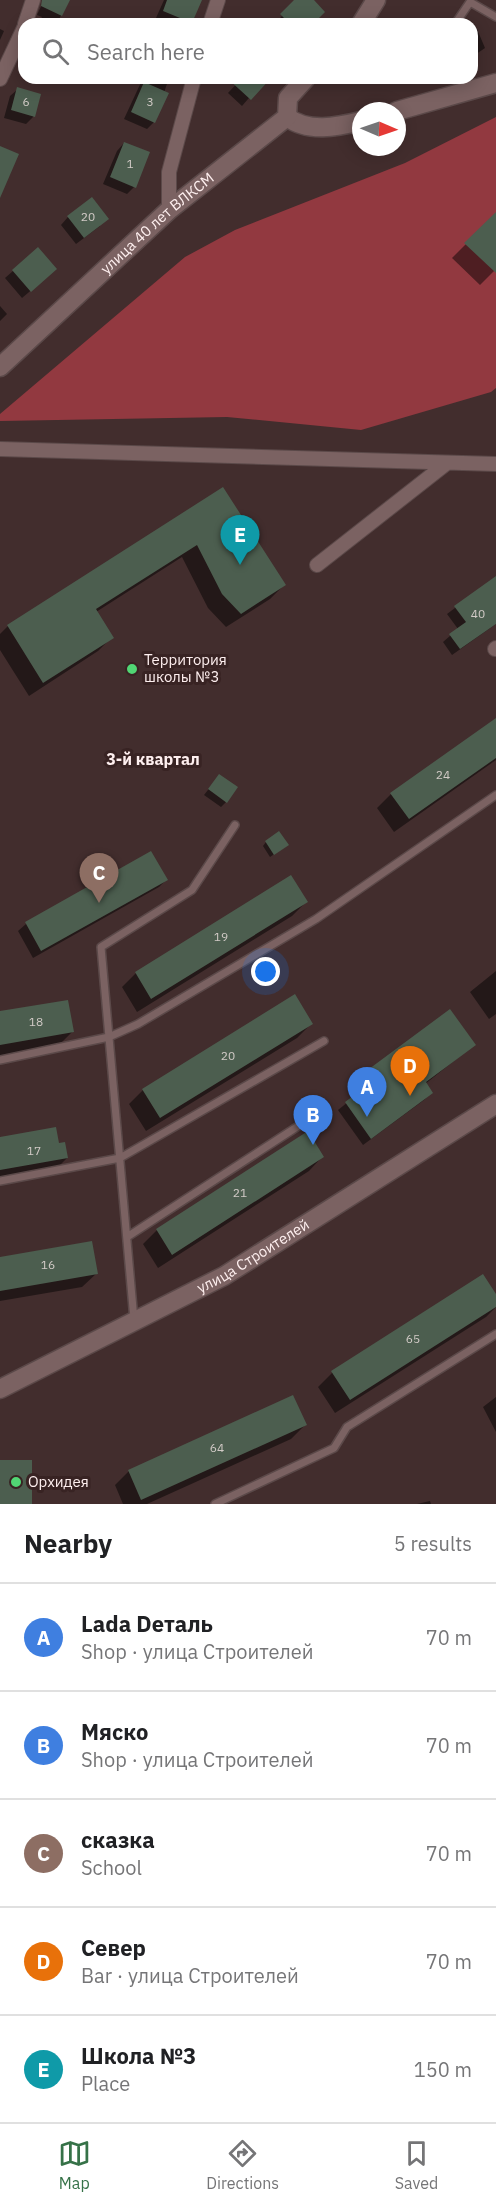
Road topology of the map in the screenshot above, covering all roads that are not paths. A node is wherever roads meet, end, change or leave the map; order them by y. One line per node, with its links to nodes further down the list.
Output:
1 (33, 0): 5 (street)
2 (218, 0): 6 (street)
3 (376, 0): 7 (street)
4 (496, 17): 8 (lane)
5 (27, 18)
6 (212, 18)
7 (365, 18)
8 (459, 18)
9 (18, 41): 10 (street)
10 (0, 79)
11 (496, 83): 14 (street)
12 (192, 84): 17 (street)
13 (301, 84): 15 (street)
14 (406, 108)
15 (287, 117): 16 (street); 17 (street, улица 40 лет ВЛКСМ)
16 (352, 124)
17 (169, 210): 18 (street, улица 40 лет ВЛКСМ)
18 (0, 367)
19 (0, 449): 20 (street)
20 (447, 463): 21 (street); 22 (street)
21 (496, 464)
22 (317, 565)
23 (496, 795): 25 (lane)
24 (235, 825): 25 (lane)
25 (109, 1036): 27 (lane); 30 (lane)
26 (324, 1041): 30 (lane)
27 (0, 1060)
28 (496, 1104): 33 (street, улица Строителей)
29 (303, 1123): 32 (lane)
30 (120, 1158): 31 (lane); 32 (lane)
31 (0, 1181)
32 (127, 1237): 33 (lane)
33 (135, 1323): 35 (street, улица Строителей)
34 (496, 1334): 36 (lane)
35 (0, 1389)
36 (215, 1504)

